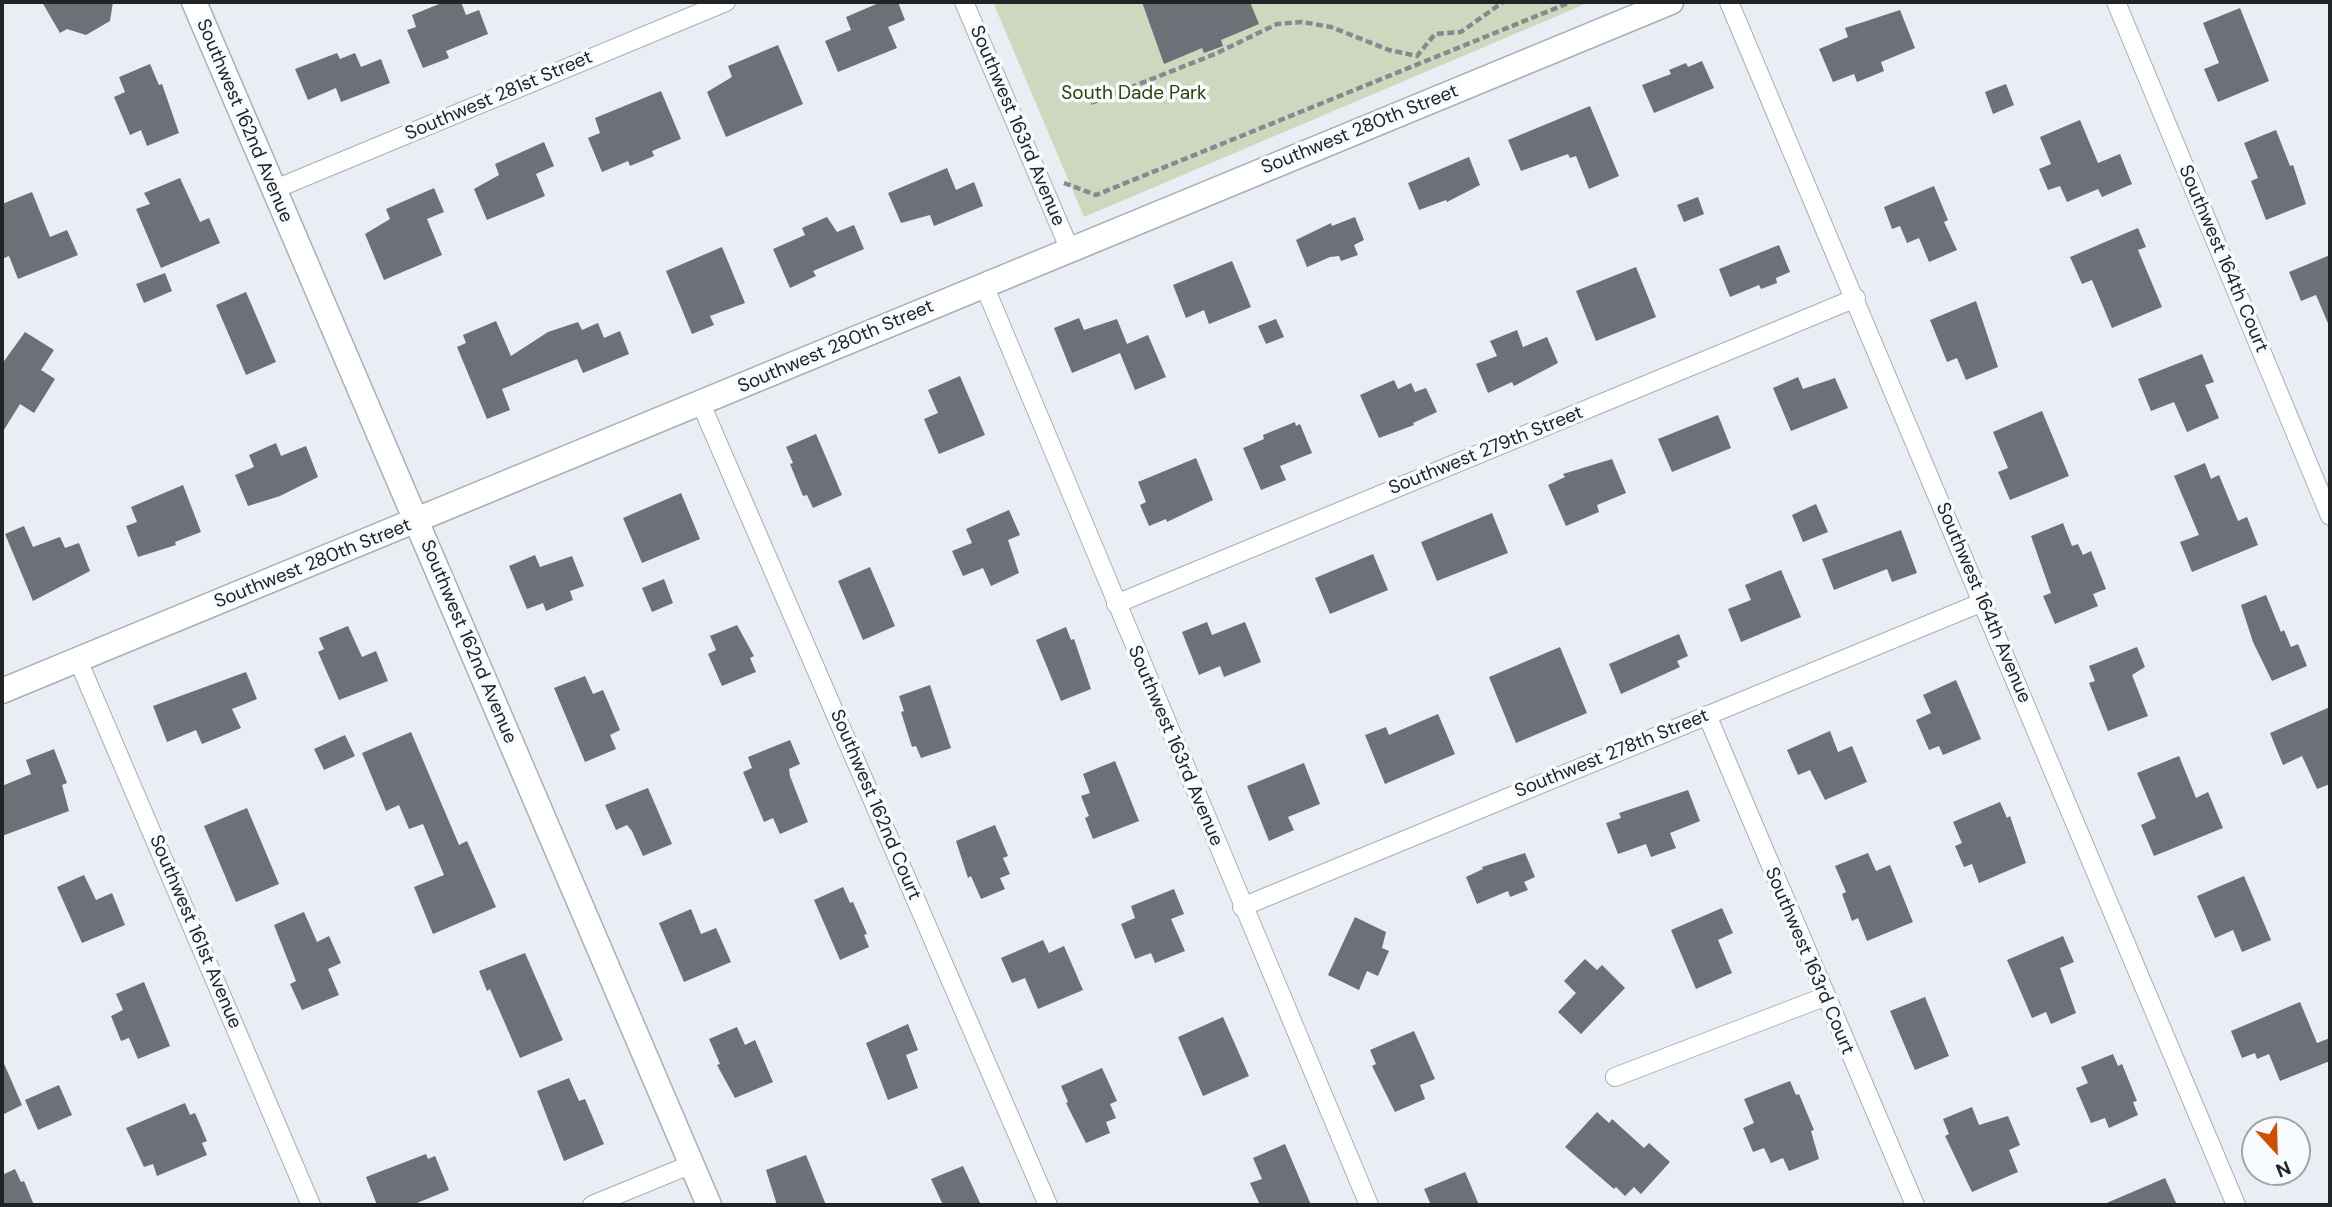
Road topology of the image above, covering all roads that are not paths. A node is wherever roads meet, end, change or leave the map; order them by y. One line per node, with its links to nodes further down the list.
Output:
1 (194, 2): 7 (street, Southwest 162nd Avenue)
2 (726, 2): 7 (street, Southwest 281st Street)
3 (964, 2): 8 (street, Southwest 163rd Avenue)
4 (1671, 2): 8 (street, Southwest 280th Street)
5 (1729, 2): 10 (street, Southwest 164th Avenue)
6 (2116, 2): 12 (street, Southwest 164th Court)
7 (273, 190): 13 (street, Southwest 162nd Avenue)
8 (1069, 250): 9 (street, Southwest 280th Street)
9 (984, 285): 11 (street, Southwest 280th Street); 15 (street, Southwest 163rd Avenue)
10 (1856, 298): 14 (street, Southwest 164th Avenue); 15 (street, Southwest 279th Street)
11 (701, 404): 13 (street, Southwest 280th Street); 26 (street, Southwest 162nd Court)
12 (2330, 516)
13 (416, 522): 16 (street, Southwest 280th Street); 22 (street, Southwest 162nd Avenue)
14 (1983, 602): 18 (street, Southwest 278th Street); 29 (street, Southwest 164th Avenue)
15 (1116, 604): 19 (street, Southwest 163rd Avenue)
16 (78, 660): 17 (street, Southwest 280th Street); 23 (street, Southwest 161st Avenue)
17 (2, 691)
18 (1707, 715): 19 (street, Southwest 278th Street); 20 (street, Southwest 163rd Court)
19 (1242, 906): 27 (street, Southwest 163rd Avenue)
20 (1824, 997): 21 (street); 28 (street, Southwest 163rd Court)
21 (1615, 1077)
22 (692, 1164): 24 (street); 25 (street, Southwest 162nd Avenue)
23 (311, 1205)
24 (593, 1205)
25 (709, 1205)
26 (1048, 1205)
27 (1369, 1205)
28 (1915, 1205)
29 (2236, 1205)

